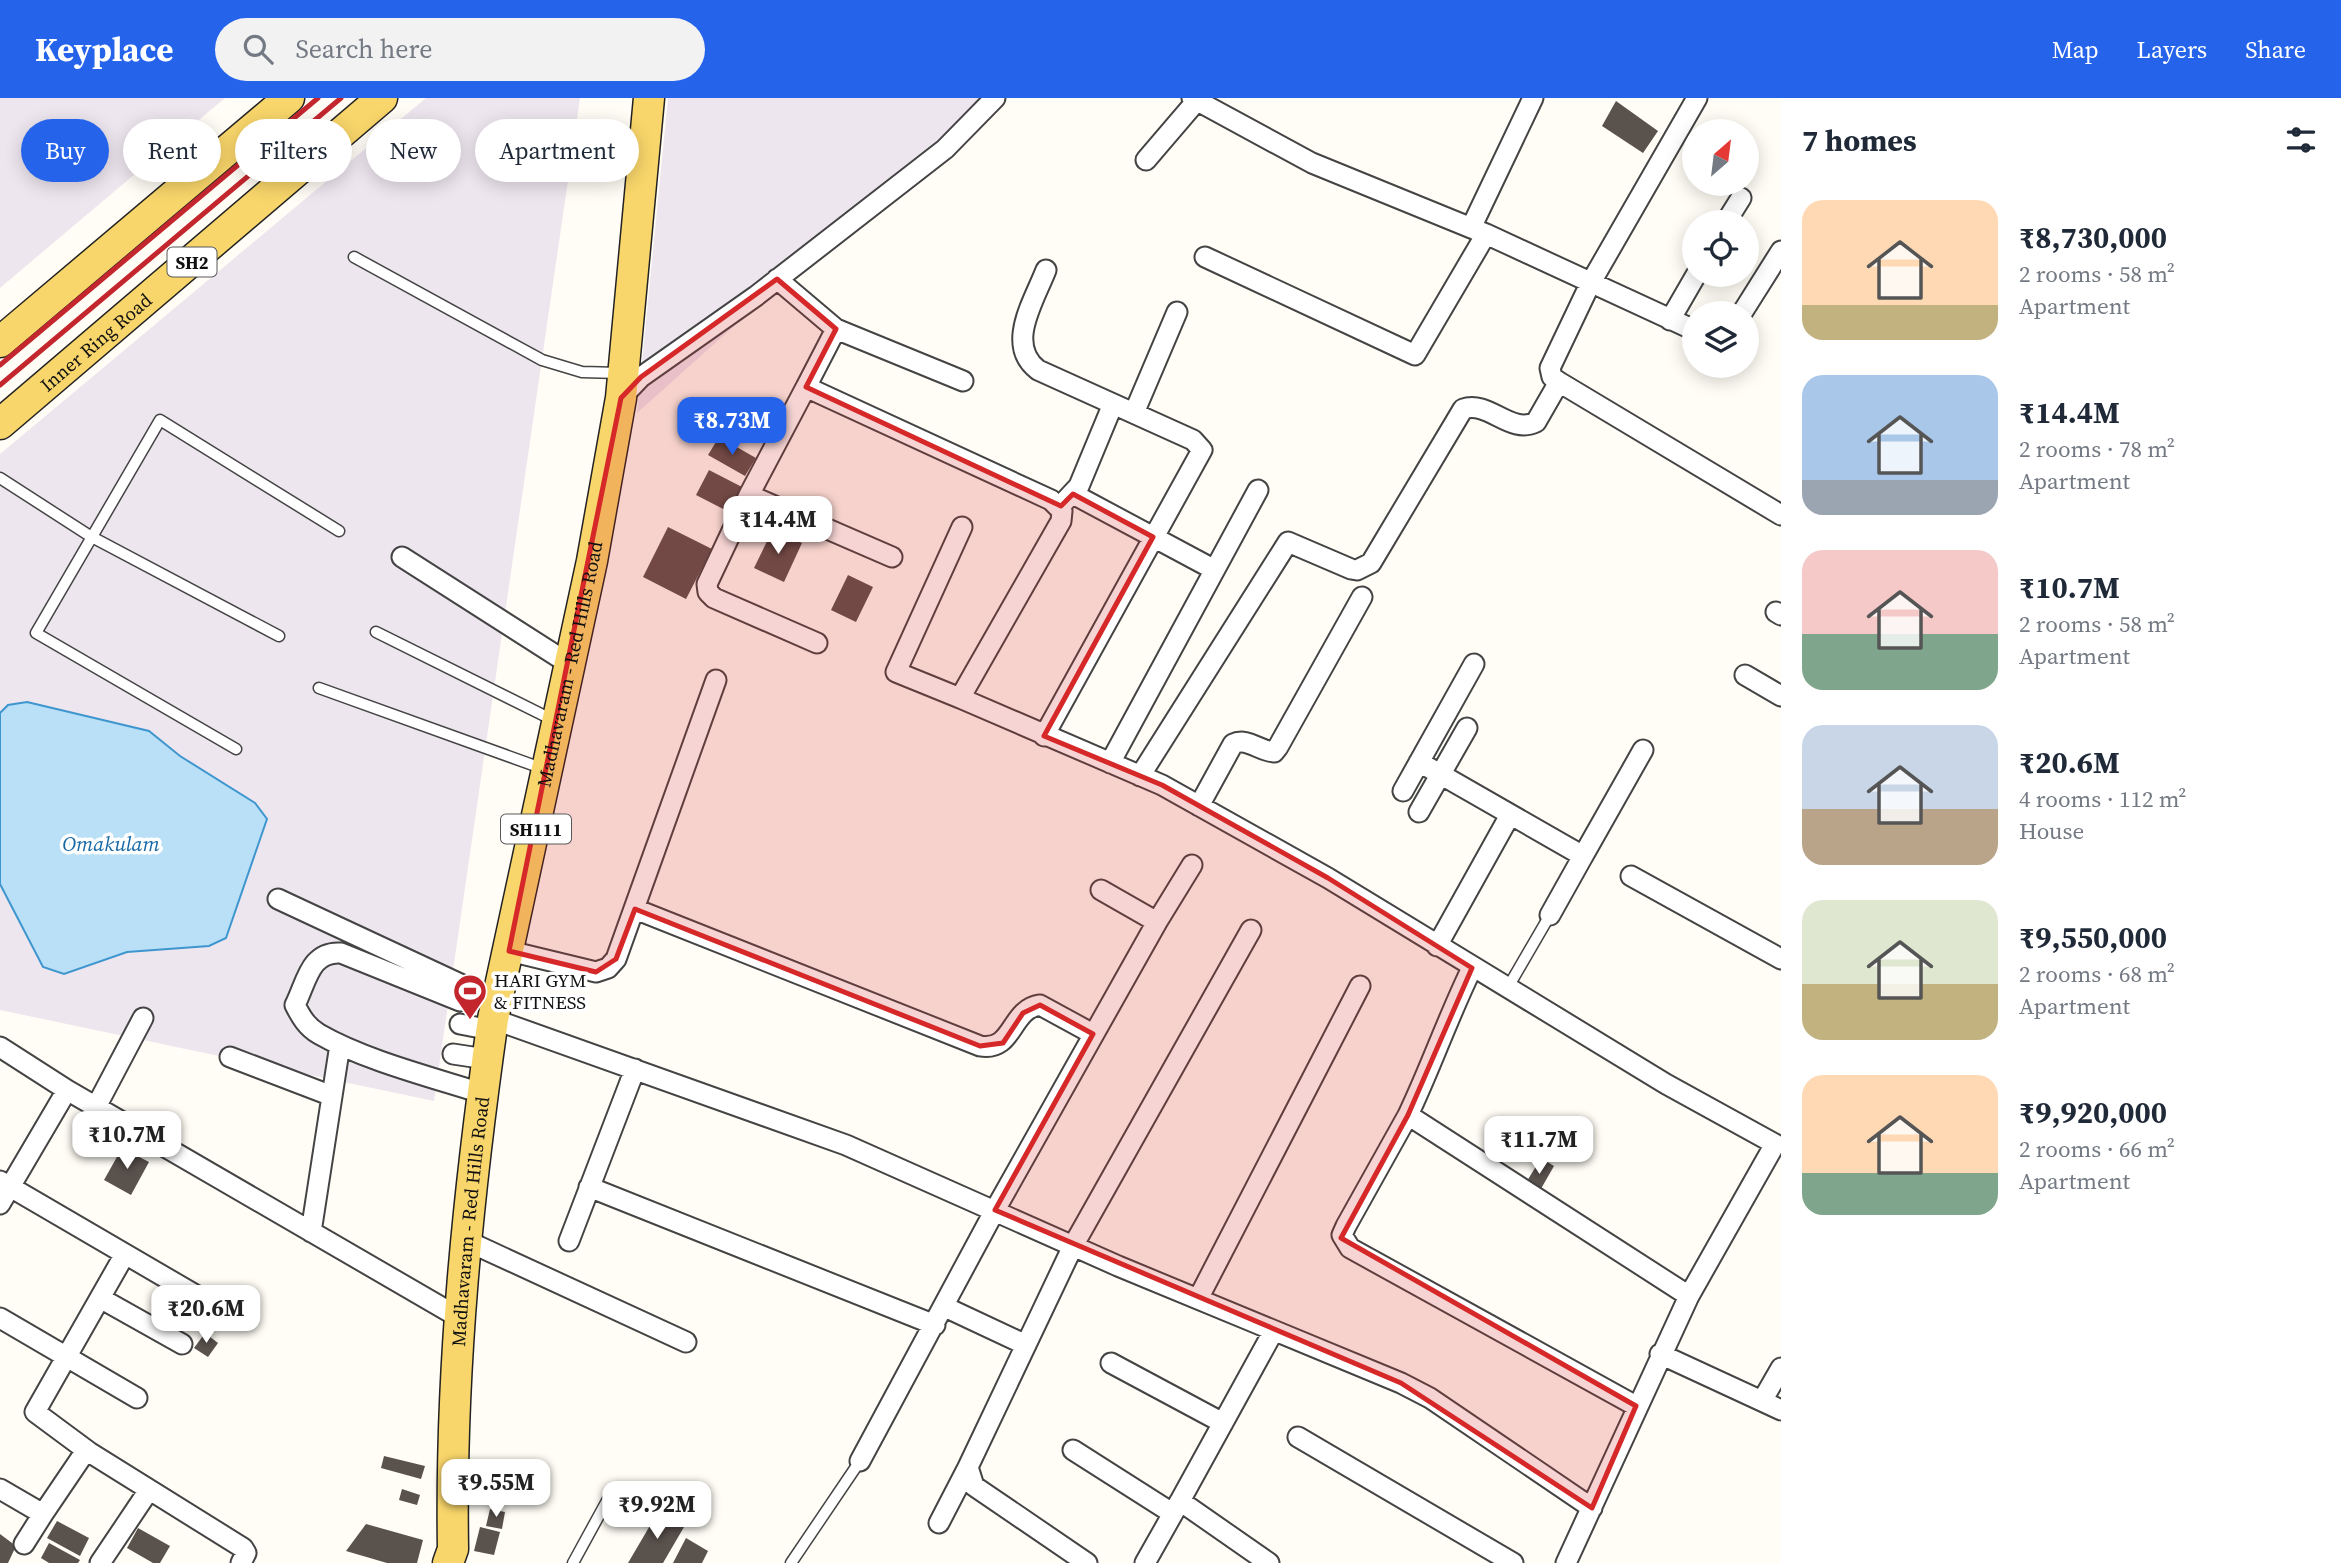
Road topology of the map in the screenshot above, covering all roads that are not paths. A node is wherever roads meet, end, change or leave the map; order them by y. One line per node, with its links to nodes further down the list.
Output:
1 (289, 98): 24 (main road)
2 (382, 98): 31 (main road, Inner Ring Road / SH2)
3 (649, 98): 27 (main road, Madhavaram - Red Hills Road / SH111)
4 (995, 98): 16 (street)
5 (1533, 98): 11 (street)
6 (1697, 98): 17 (street)
7 (1196, 99): 8 (street); 11 (street)
8 (1146, 160)
9 (1741, 198): 10 (street)
10 (1734, 210)
11 (1479, 231): 14 (street); 17 (street)
12 (1781, 251): 19 (street)
13 (354, 257): 27 (lane)
14 (1205, 257)
15 (1046, 271): 29 (street)
16 (777, 279): 23 (street); 27 (street)
17 (1590, 284): 21 (street); 26 (street)
18 (1689, 287): 21 (street)
19 (1750, 301)
20 (1177, 313): 30 (street)
21 (1670, 320): 22 (street)
22 (1682, 325)
23 (836, 329): 25 (street); 28 (street)
24 (0, 342)
25 (963, 381)
26 (1559, 383): 36 (street); 64 (street)
27 (622, 386): 49 (main road, Madhavaram - Red Hills Road / SH111)
28 (806, 387): 34 (street); 35 (street)
29 (1113, 404): 30 (street); 35 (street)
30 (1134, 413): 40 (street)
31 (0, 424)
32 (0, 478): 39 (lane)
33 (1258, 490): 43 (street)
34 (749, 495): 41 (street); 47 (street)
35 (1066, 499): 40 (street); 54 (street)
36 (1781, 514)
37 (962, 527): 54 (street)
38 (339, 531): 39 (lane)
39 (90, 536): 46 (lane); 58 (lane)
40 (1153, 537): 43 (street); 57 (street)
41 (892, 556)
42 (402, 557): 49 (street)
43 (1213, 569): 61 (street)
44 (1362, 597): 66 (street)
45 (376, 632): 55 (lane)
46 (279, 636)
47 (817, 643)
48 (1474, 664): 60 (street)
49 (570, 665): 55 (main road, Madhavaram - Red Hills Road / SH111)
50 (1745, 675): 53 (street)
51 (716, 680): 74 (street)
52 (319, 688): 62 (lane)
53 (1781, 696)
54 (960, 698): 57 (street)
55 (559, 723): 62 (main road, Madhavaram - Red Hills Road / SH111)
56 (1468, 728): 63 (street)
57 (1044, 736): 61 (street)
58 (236, 749)
59 (1643, 750): 69 (street)
60 (1419, 762): 63 (street); 65 (street)
61 (1110, 763): 64 (street)
62 (548, 771): 79 (main road, Madhavaram - Red Hills Road / SH111)
63 (1441, 775): 67 (street); 68 (street)
64 (1140, 776): 66 (street)
65 (1403, 791)
66 (1199, 806): 78 (street)
67 (1419, 812)
68 (1510, 815): 69 (street); 78 (street)
69 (1584, 856): 75 (street)
70 (1192, 865): 76 (street)
71 (1631, 876): 80 (street)
72 (1101, 890): 76 (street)
73 (278, 899): 85 (street)
74 (635, 909): 79 (street); 87 (street)
75 (1550, 915): 83 (lane)
76 (1157, 922): 87 (street)
77 (1251, 930): 105 (street)
78 (1437, 946): 81 (street)
79 (509, 951): 85 (main road, Madhavaram - Red Hills Road / SH111)
80 (1781, 959)
81 (1472, 968): 83 (street); 97 (street)
82 (1360, 986): 109 (street)
83 (1507, 989): 98 (street)
84 (143, 1018): 96 (street)
85 (490, 1021): 86 (street); 90 (street); 92 (street); 94 (main road, Madhavaram - Red Hills Road / SH111); 94 (street)
86 (460, 1024)
87 (1093, 1034): 101 (street)
88 (0, 1047): 93 (street)
89 (339, 1051): 95 (street)
90 (453, 1054)
91 (230, 1058): 95 (street)
92 (635, 1069): 99 (street); 101 (street)
93 (67, 1090): 96 (street); 100 (street)
94 (481, 1093): 103 (main road, Madhavaram - Red Hills Road / SH111)
95 (331, 1096): 102 (street)
96 (96, 1107): 102 (street)
97 (1408, 1115): 107 (street); 125 (street)
98 (1779, 1142): 107 (street)
99 (589, 1187): 104 (street); 114 (street)
100 (3, 1191): 106 (street)
101 (995, 1210): 105 (street); 111 (street)
102 (311, 1232): 113 (street)
103 (467, 1241): 113 (main road, Madhavaram - Red Hills Road / SH111); 116 (street)
104 (569, 1241)
105 (1073, 1247): 109 (street); 118 (street)
106 (125, 1254): 108 (street); 110 (street)
107 (1689, 1296): 119 (street)
108 (100, 1298): 117 (street); 120 (street)
109 (1198, 1300): 115 (street)
110 (216, 1307)
111 (945, 1307): 114 (street); 118 (street)
112 (0, 1318): 120 (street)
113 (460, 1318): 141 (main road, Madhavaram - Red Hills Road / SH111)
114 (935, 1325): 131 (street)
115 (1273, 1332): 127 (street); 137 (street)
116 (686, 1342)
117 (182, 1344)
118 (1026, 1345): 132 (street)
119 (1660, 1354): 124 (street); 125 (street)
120 (66, 1357): 123 (street); 130 (street)
121 (1111, 1363): 127 (street)
122 (1781, 1368): 124 (street)
123 (137, 1398)
124 (1762, 1401): 126 (street)
125 (1636, 1406): 137 (street)
126 (1781, 1410)
127 (1223, 1423): 136 (street)
128 (1298, 1437): 149 (street)
129 (1073, 1450): 136 (street)
130 (89, 1452): 134 (street); 138 (street)
131 (860, 1461): 145 (lane)
132 (968, 1467): 139 (street); 146 (street)
133 (0, 1489): 138 (street)
134 (149, 1490): 142 (street); 143 (street)
135 (608, 1499): 144 (lane)
136 (1176, 1507): 147 (street); 148 (street)
137 (1592, 1508): 150 (street)
138 (43, 1514): 140 (street)
139 (939, 1523)
140 (24, 1544)
141 (456, 1558)
142 (100, 1563)
143 (241, 1563)
144 (573, 1563)
145 (790, 1563)
146 (1087, 1563)
147 (1145, 1563)
148 (1269, 1563)
149 (1513, 1563)
150 (1566, 1563)

